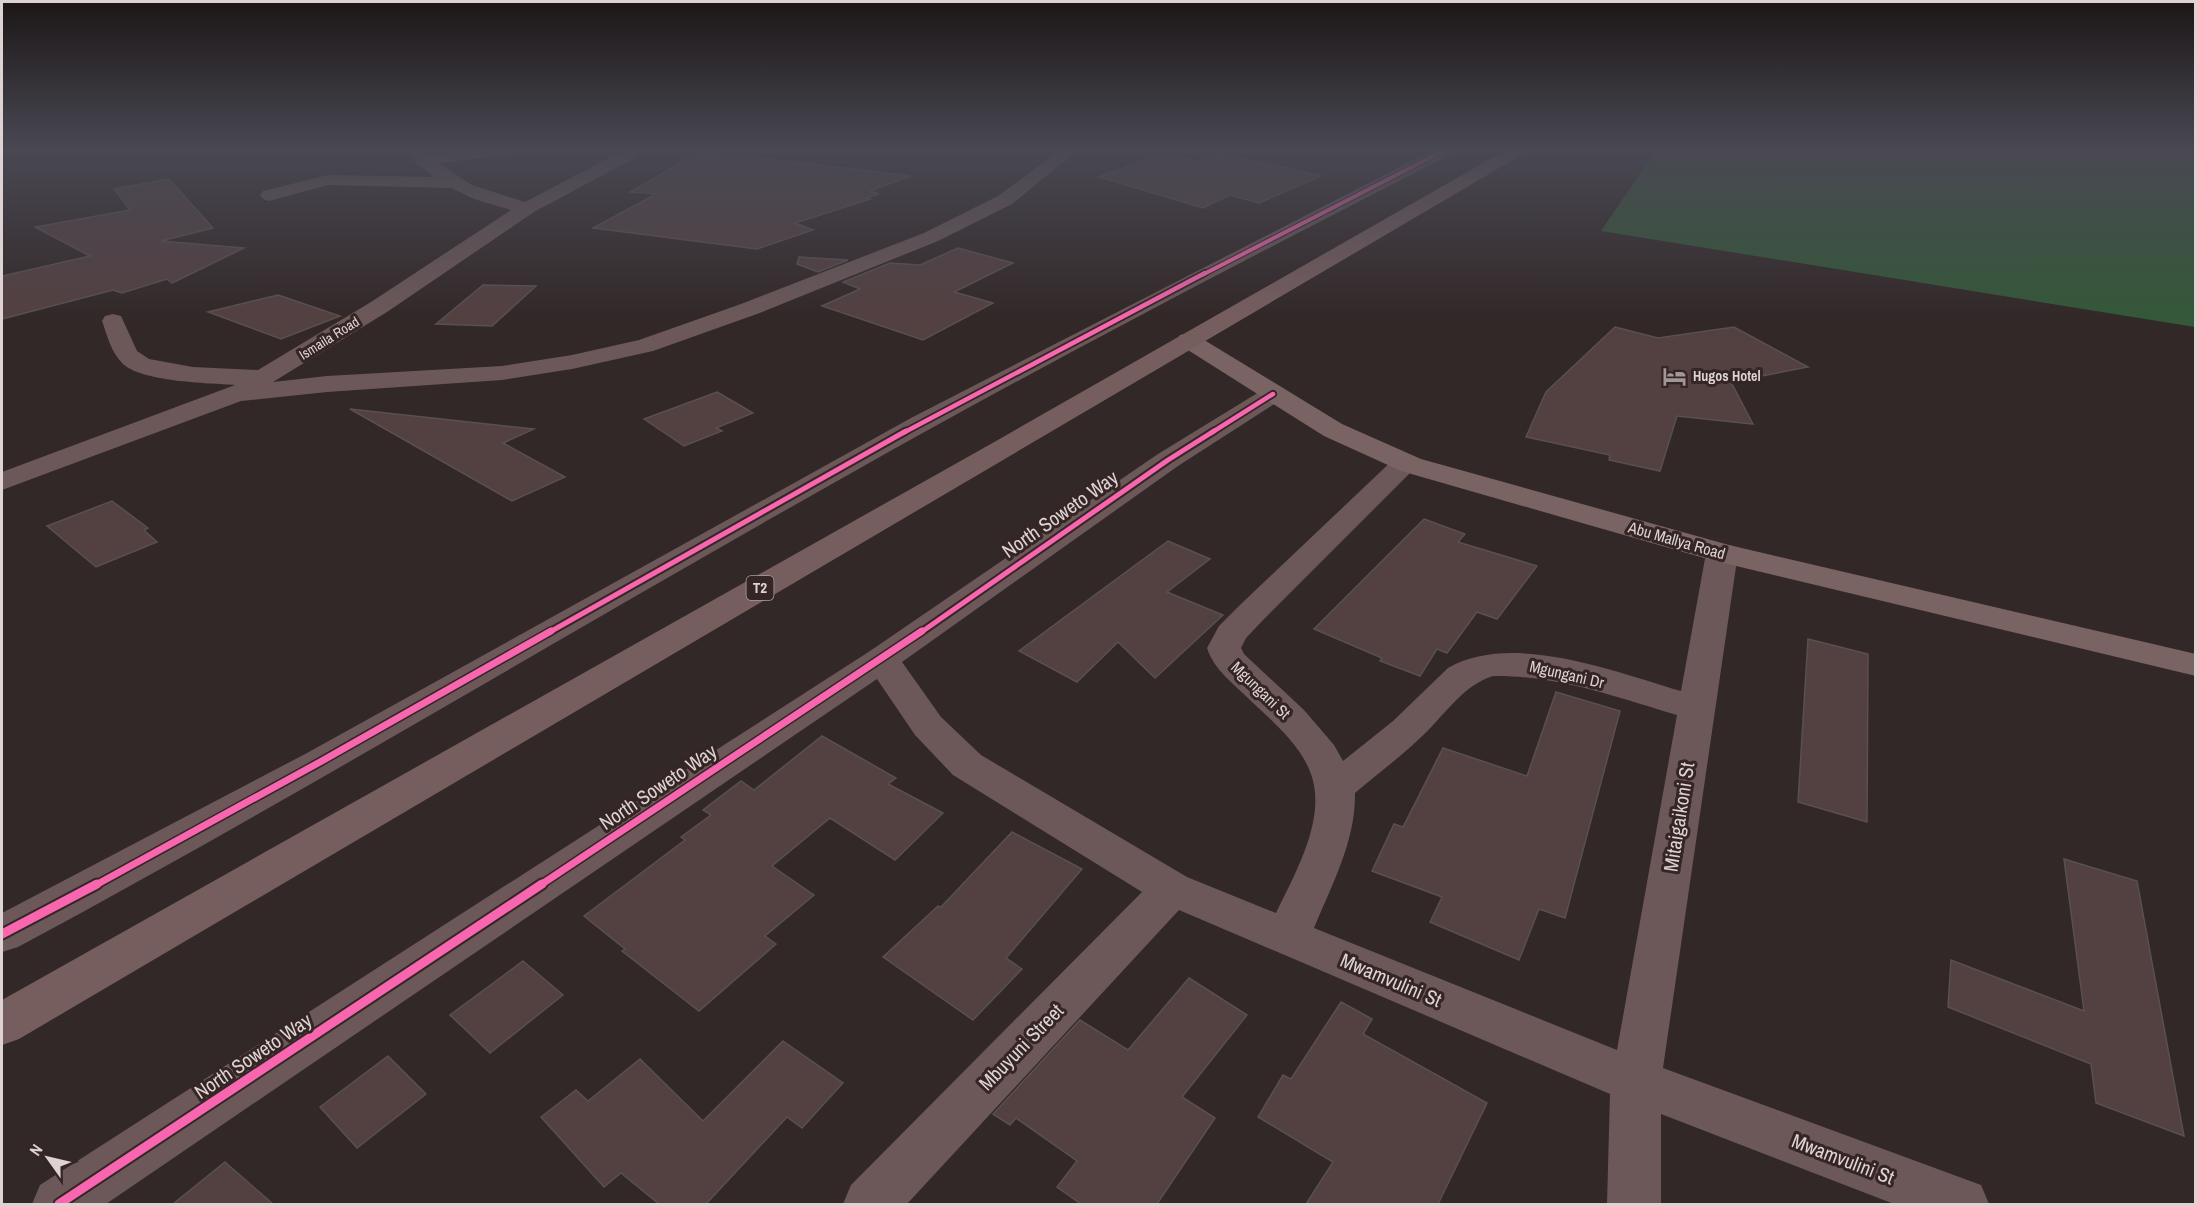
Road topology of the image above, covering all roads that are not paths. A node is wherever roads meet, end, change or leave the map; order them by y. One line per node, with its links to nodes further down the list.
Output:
1 (520, 206): 6 (street)
2 (530, 206): 6 (street, Ismaila Road)
3 (992, 206): 10 (street)
4 (1335, 206): 20 (street)
5 (1420, 206): 8 (highway, T2)
6 (527, 208): 9 (street, Ismaila Road)
7 (113, 321): 9 (street)
8 (1188, 340): 11 (main road, Abu Mallya Road); 22 (highway, T2)
9 (263, 378): 10 (street, Ismaila Road)
10 (237, 394): 13 (street, Ismaila Road)
11 (1273, 394): 12 (main road, Abu Mallya Road); 15 (street, North Soweto Way)
12 (1406, 463): 14 (main road, Abu Mallya Road); 18 (street, Mgungani St)
13 (2, 482)
14 (1722, 553): 16 (main road, Abu Mallya Road); 17 (street, Mitaigaikoni St)
15 (882, 659): 19 (street, Mwamvulini St); 24 (street, North Soweto Way)
16 (2196, 665)
17 (1697, 708): 18 (street, Mgungani Dr); 23 (street, Mitaigaikoni St)
18 (1335, 788): 21 (street, Mgungani St)
19 (1172, 889): 21 (street, Mwamvulini St); 25 (street, Mbuyuni Street)
20 (2, 934)
21 (1288, 937): 23 (street, Mwamvulini St)
22 (2, 1024)
23 (1636, 1081): 26 (street, Mitaigaikoni St); 27 (street, Mwamvulini St)
24 (59, 1204)
25 (870, 1204)
26 (1634, 1204)
27 (1962, 1204)

